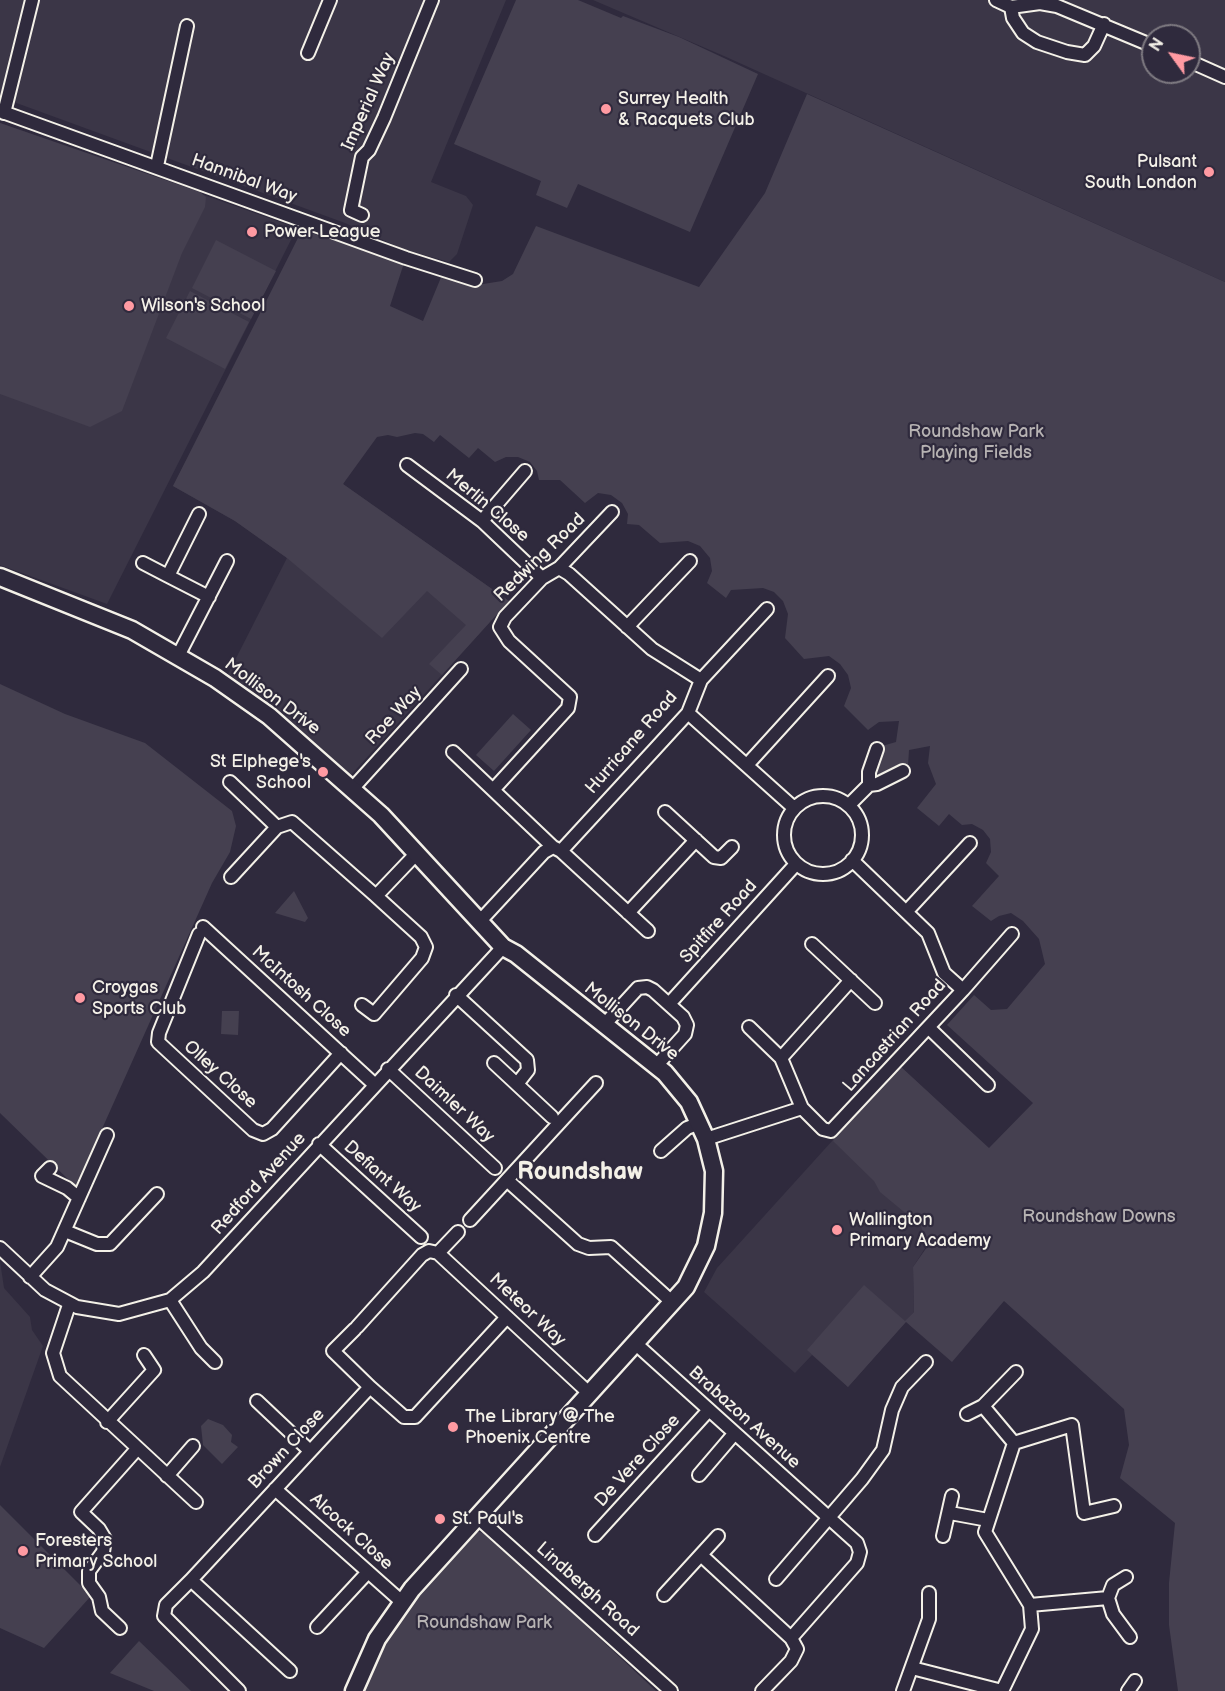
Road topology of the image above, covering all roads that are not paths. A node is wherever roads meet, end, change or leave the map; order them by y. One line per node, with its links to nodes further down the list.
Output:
1 (32, 0): 12 (street)
2 (330, 0): 9 (street)
3 (432, 0): 14 (street, Imperial Way)
4 (996, 0): 5 (street)
5 (1011, 7): 6 (street); 6 (street)
6 (1104, 24): 8 (street)
7 (188, 26): 13 (street)
8 (1141, 41)
9 (308, 53)
10 (1201, 66): 11 (street)
11 (1225, 77)
12 (2, 112): 13 (street, Hannibal Way)
13 (157, 166): 15 (street, Hannibal Way)
14 (362, 215)
15 (475, 280)
16 (407, 465): 20 (street, Merlin Close)
17 (525, 471): 20 (street)
18 (612, 512): 24 (street, Redwing Road)
19 (199, 514): 25 (street)
20 (482, 520): 27 (street, Merlin Close)
21 (227, 561): 28 (street)
22 (690, 561): 30 (street)
23 (143, 563): 25 (street)
24 (559, 568): 27 (street, Redwing Road); 30 (street, Hurricane Road)
25 (168, 576): 28 (street)
26 (0, 577): 31 (main road, Mollison Drive)
27 (542, 578): 43 (street, Redwing Road)
28 (208, 597): 31 (street)
29 (767, 609): 34 (street)
30 (627, 627): 34 (street, Hurricane Road)
31 (178, 656): 42 (main road, Mollison Drive)
32 (462, 669): 42 (street, Roe Way)
33 (828, 676): 38 (street)
34 (701, 680): 35 (street, Hurricane Road)
35 (688, 713): 38 (street); 51 (street, Hurricane Road)
36 (877, 749): 41 (street)
37 (453, 752): 43 (street)
38 (747, 765): 45 (street)
39 (903, 771): 41 (street)
40 (230, 782): 47 (street)
41 (869, 784): 44 (street)
42 (353, 788): 52 (main road, Mollison Drive)
43 (493, 790): 51 (street)
44 (849, 806): 45 (street); 53 (street)
45 (794, 808): 54 (street)
46 (665, 812): 48 (street)
47 (277, 827): 55 (street); 56 (street)
48 (696, 840): 50 (street); 58 (street)
49 (970, 843): 57 (street)
50 (732, 847)
51 (557, 849): 58 (street); 59 (street, Hurricane Road)
52 (417, 853): 56 (street); 59 (main road, Mollison Drive)
53 (852, 860): 54 (street); 57 (street, Lancastrian Road)
54 (796, 864): 69 (street, Spitfire Road)
55 (231, 877)
56 (376, 896): 70 (street)
57 (907, 911): 66 (street, Lancastrian Road)
58 (628, 913): 61 (street)
59 (481, 920): 64 (main road, Mollison Drive)
60 (201, 931): 74 (street, McIntosh Close); 74 (street, Olley Close)
61 (648, 931)
62 (1012, 934): 66 (street)
63 (812, 945): 65 (street)
64 (503, 947): 67 (street, Redford Avenue); 71 (main road, Mollison Drive)
65 (850, 980): 68 (street); 75 (street)
66 (963, 990): 73 (street, Lancastrian Road)
67 (456, 995): 78 (street, Redford Avenue); 81 (street)
68 (875, 1003)
69 (669, 1004): 71 (street); 77 (street)
70 (362, 1005)
71 (604, 1025): 77 (main road, Mollison Drive)
72 (749, 1027): 75 (street)
73 (929, 1028): 82 (street); 83 (street, Lancastrian Road)
74 (341, 1053): 80 (street, McIntosh Close)
75 (781, 1058): 83 (street)
76 (494, 1063): 81 (street)
77 (657, 1065): 85 (main road, Mollison Drive)
78 (388, 1069): 80 (street, Redford Avenue); 91 (street, Daimler Way)
79 (596, 1083): 92 (street)
80 (374, 1084): 88 (street, Redford Avenue)
81 (517, 1084): 84 (street)
82 (988, 1085)
83 (802, 1108): 87 (street)
84 (552, 1117)
85 (700, 1123): 87 (main road, Mollison Drive); 89 (street)
86 (107, 1135): 94 (street)
87 (706, 1139): 103 (main road, Mollison Drive)
88 (319, 1144): 98 (street, Defiant Way); 102 (street, Redford Avenue)
89 (661, 1151)
90 (50, 1168): 94 (street)
91 (495, 1168)
92 (508, 1181): 95 (street); 103 (street)
93 (158, 1194): 96 (street)
94 (79, 1198): 96 (street)
95 (470, 1220)
96 (65, 1231): 101 (street)
97 (458, 1232): 100 (street)
98 (421, 1237)
99 (0, 1248): 101 (street, Redford Avenue)
100 (438, 1253): 105 (street, Meteor Way); 111 (street)
101 (30, 1277): 104 (street, Redford Avenue)
102 (170, 1300): 104 (street, Redford Avenue); 108 (street)
103 (673, 1303): 106 (main road, Mollison Drive)
104 (69, 1305): 117 (street)
105 (507, 1317): 111 (street); 112 (street, Meteor Way)
106 (636, 1344): 112 (main road, Mollison Drive); 115 (street, Brabazon Avenue)
107 (144, 1355): 117 (street)
108 (215, 1362)
109 (926, 1362): 131 (street)
110 (1016, 1372): 114 (street)
111 (370, 1386): 122 (street, Brown Close)
112 (590, 1394): 130 (main road, Mollison Drive)
113 (256, 1401): 122 (street)
114 (983, 1406): 116 (street); 119 (street)
115 (708, 1411): 118 (street, Brabazon Avenue); 133 (street, De Vere Close)
116 (967, 1414)
117 (107, 1422): 121 (street)
118 (734, 1434): 123 (street); 131 (street, Brabazon Avenue)
119 (1014, 1443): 128 (street); 132 (street)
120 (193, 1446): 124 (street)
121 (137, 1449): 124 (street); 147 (street)
122 (310, 1451): 125 (street, Brown Close)
123 (699, 1475)
124 (167, 1476): 127 (street)
125 (275, 1489): 137 (street, Alcock Close); 140 (street, Brown Close)
126 (952, 1496): 129 (street)
127 (196, 1502)
128 (1114, 1506)
129 (950, 1513): 132 (street); 135 (street)
130 (477, 1517): 144 (main road, Mollison Drive); 154 (street, Lindbergh Road)
131 (829, 1517): 139 (street); 149 (street, Brabazon Avenue)
132 (988, 1520): 145 (street)
133 (595, 1534)
134 (718, 1536): 136 (street)
135 (943, 1536)
136 (701, 1556): 142 (street); 149 (street)
137 (368, 1572): 144 (street, Alcock Close); 146 (street)
138 (1126, 1577): 143 (street)
139 (776, 1579)
140 (191, 1580): 151 (street); 152 (street, Brown Close)
141 (929, 1593): 150 (street)
142 (664, 1595)
143 (1108, 1598): 145 (street); 148 (street)
144 (402, 1602): 153 (main road, Mollison Drive)
145 (1030, 1605): 157 (street)
146 (317, 1627)
147 (120, 1628)
148 (1130, 1637)
149 (791, 1638): 155 (street)
150 (912, 1668): 156 (street); 157 (street)
151 (290, 1671)
152 (239, 1691)
153 (354, 1691)
154 (671, 1691)
155 (762, 1691)
156 (903, 1691)
157 (1002, 1691)

